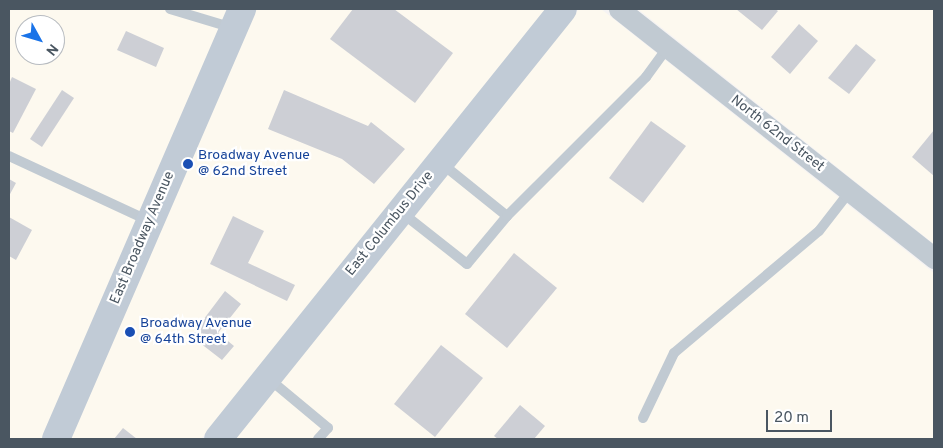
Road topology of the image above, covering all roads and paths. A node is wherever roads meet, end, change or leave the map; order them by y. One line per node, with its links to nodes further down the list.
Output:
1 (170, 9): 4 (lane)
2 (563, 9): 7 (main road, East Columbus Drive)
3 (620, 9): 5 (street, North 62nd Street)
4 (238, 18): 11 (main road, East Broadway Avenue)
5 (668, 47): 8 (street, North 62nd Street); 10 (lane)
6 (9, 156): 11 (lane)
7 (440, 162): 9 (main road, East Columbus Drive); 10 (lane)
8 (850, 191): 12 (street, North 62nd Street); 14 (lane)
9 (401, 212): 10 (lane); 13 (main road, East Columbus Drive)
10 (507, 216)
11 (150, 222): 15 (main road, East Broadway Avenue)
12 (934, 258)
13 (267, 377): 16 (main road, East Columbus Drive); 17 (lane)
14 (643, 418)
15 (56, 439)
16 (218, 439)
17 (318, 439)

